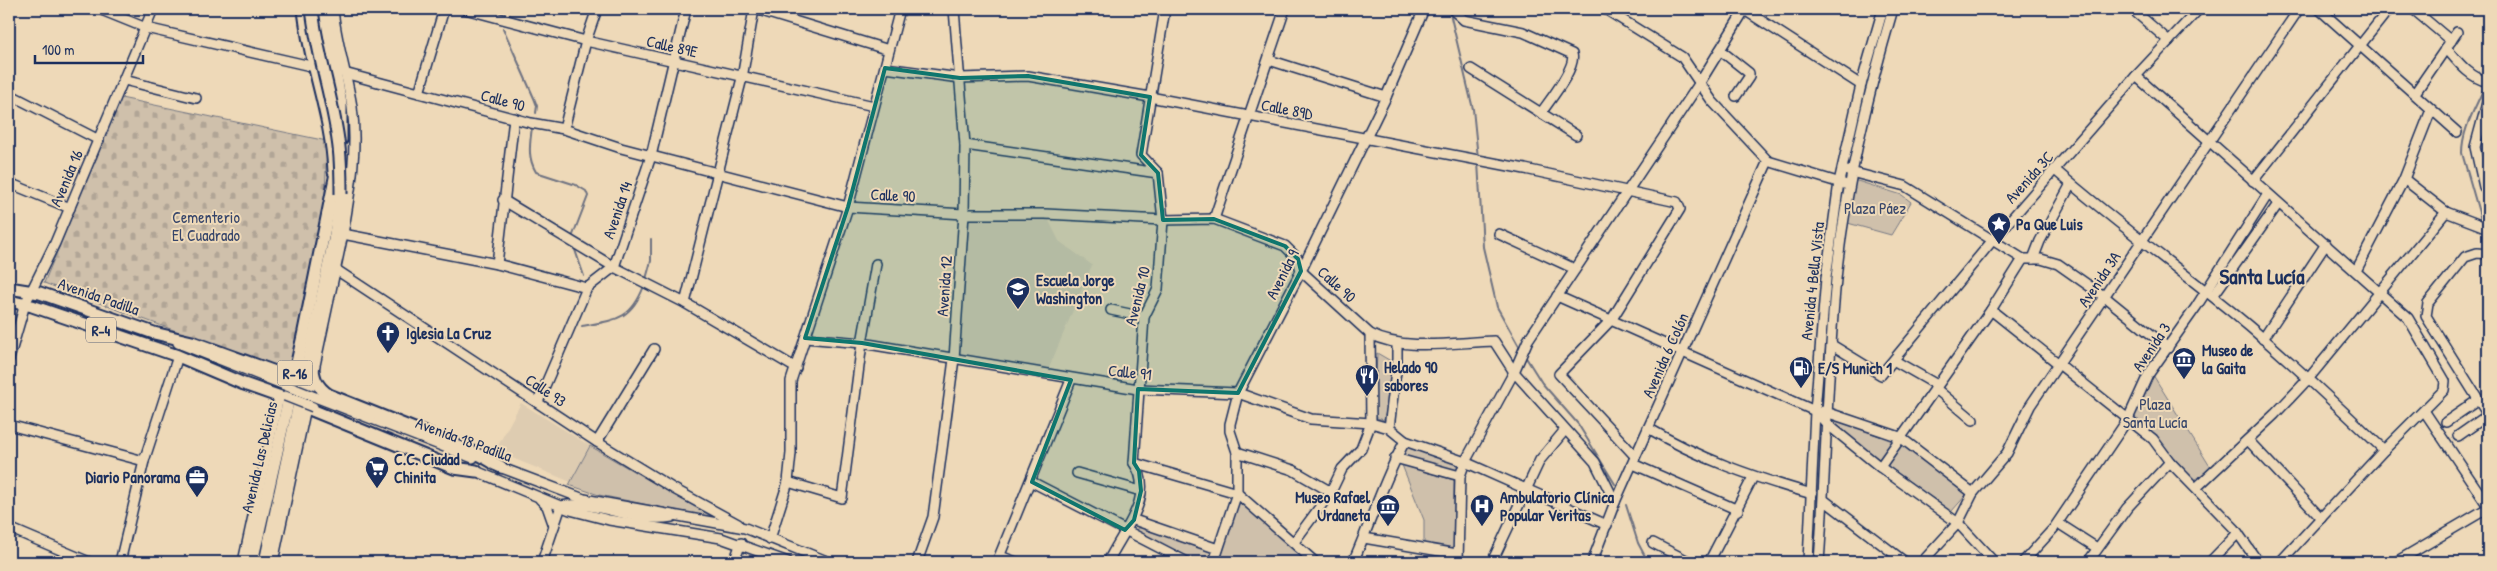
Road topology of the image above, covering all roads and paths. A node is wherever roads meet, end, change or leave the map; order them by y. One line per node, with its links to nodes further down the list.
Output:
1 (99, 9): 28 (street)
2 (153, 9): 28 (street, Avenida 16)
3 (304, 9): 38 (main road, R-16)
4 (312, 9): 134 (main road, Avenida Las Delicias / R-16, bridge)
5 (324, 9): 80 (main road, R-16)
6 (333, 9): 41 (street, R-16)
7 (444, 9): 49 (street)
8 (465, 9): 30 (street, Calle 89E)
9 (597, 9): 30 (street)
10 (686, 9): 37 (street, Avenida 14)
11 (755, 9): 34 (street); 43 (street)
12 (900, 9): 34 (street)
13 (954, 9): 44 (street, Avenida 12)
14 (1165, 9): 53 (street)
15 (1285, 9): 36 (street)
16 (1424, 9): 54 (street, Avenida 9)
17 (1452, 9): 59 (street)
18 (1606, 9): 47 (street)
19 (1744, 9): 35 (street); 48 (street)
20 (1883, 9): 48 (street, Avenida 4 Bella Vista)
21 (1892, 9): 73 (street, Avenida 4 Bella Vista)
22 (2132, 9): 31 (street)
23 (2199, 9): 31 (street, Avenida 3C)
24 (2300, 9): 67 (street, Avenida 3A)
25 (2319, 9): 32 (street)
26 (2389, 9): 32 (street)
27 (2413, 9): 33 (street)
28 (146, 28): 38 (street); 45 (street, Avenida 16)
29 (2457, 32): 33 (street)
30 (586, 41): 37 (street, Calle 89E); 62 (street)
31 (2169, 41): 42 (street, Avenida 3C)
32 (2360, 43): 50 (street); 77 (street)
33 (2448, 44): 46 (street); 50 (street)
34 (890, 50): 39 (street)
35 (1720, 50): 47 (street); 52 (street)
36 (1269, 60): 54 (street); 60 (street)
37 (675, 62): 43 (street, Calle 89E); 69 (street, Avenida 14)
38 (315, 67): 80 (main road, R-16)
39 (885, 68): 44 (street, Calle 89D); 57 (street)
40 (1471, 69): 59 (street)
41 (344, 73): 49 (street, Calle 90); 95 (street, R-16)
42 (2136, 76): 67 (street); 72 (street, Avenida 3C)
43 (742, 78): 57 (street, Calle 89E); 74 (street)
44 (960, 78): 53 (street, Calle 89D); 68 (street, Avenida 12)
45 (124, 80): 55 (street); 65 (street, Avenida 16)
46 (2488, 82)
47 (1699, 84): 70 (street); 84 (street)
48 (1861, 85): 71 (street, Avenida 4 Bella Vista)
49 (419, 93): 61 (street, Calle 90)
50 (2415, 93): 58 (street)
51 (9, 94): 65 (street)
52 (1736, 96)
53 (1150, 97): 60 (street, Calle 89D); 75 (street)
54 (1386, 97): 66 (street, Avenida 9)
55 (196, 98)
56 (2488, 99): 83 (street)
57 (874, 106): 89 (street)
58 (2431, 110): 63 (street); 76 (street)
59 (1540, 113): 64 (street)
60 (1249, 117): 66 (street, Calle 89D); 92 (street)
61 (514, 118): 62 (street, Calle 90); 86 (street)
62 (564, 129): 69 (street, Calle 90)
63 (2457, 132)
64 (1576, 135)
65 (99, 140): 88 (street, Avenida 16)
66 (1364, 140): 84 (street, Calle 89D); 110 (street, Avenida 9)
67 (2209, 140): 77 (street); 98 (street, Avenida 3A)
68 (965, 145): 75 (street); 91 (street, Avenida 12)
69 (652, 156): 74 (street, Calle 90); 107 (street, Avenida 14)
70 (1768, 161): 78 (street); 136 (street, Avenida 6 Colón)
71 (1842, 169): 73 (street); 78 (street, Avenida 4 Bella Vista)
72 (2055, 170): 81 (street); 97 (street, Avenida 3C)
73 (1852, 172): 82 (street, Avenida 4 Bella Vista); 97 (street)
74 (718, 173): 89 (street, Calle 90); 120 (street)
75 (1158, 173): 93 (street, Avenida 10)
76 (2404, 179): 90 (street); 111 (street)
77 (2253, 181): 85 (street)
78 (1839, 182): 82 (street); 155 (street, Avenida 4 Bella Vista)
79 (9, 183): 88 (street)
80 (334, 183): 145 (main road, Avenida Las Delicias / R-16)
81 (2072, 184): 98 (street); 104 (street)
82 (1850, 185): 132 (street, Avenida 4 Bella Vista)
83 (2484, 187)
84 (1629, 190): 109 (street); 125 (street, Calle 89D)
85 (2268, 194): 87 (street); 100 (street, Avenida 3)
86 (503, 200): 105 (street); 107 (street)
87 (2278, 204): 99 (street); 102 (street, Avenida 3)
88 (70, 208): 114 (street, Avenida 16)
89 (848, 208): 91 (street, Calle 90); 128 (street)
90 (2446, 212): 94 (street); 115 (street)
91 (964, 214): 93 (street, Calle 90); 139 (street, Avenida 12)
92 (1214, 219): 93 (street, Calle 90); 110 (street, Calle 90)
93 (1163, 220): 124 (street, Avenida 10)
94 (2488, 228)
95 (343, 234): 105 (street); 108 (street, R-16)
96 (1499, 234): 109 (street)
97 (1992, 241): 103 (street); 141 (street, Avenida 3C)
98 (2141, 243): 116 (street); 118 (street, Avenida 3A)
99 (2326, 244): 111 (street); 129 (street)
100 (2231, 252): 102 (street); 116 (street, Avenida 3)
101 (2488, 254): 152 (street)
102 (2240, 258): 116 (street, Avenida 3)
103 (2023, 259): 104 (street); 123 (street)
104 (2033, 259): 118 (street)
105 (497, 264): 113 (street)
106 (876, 264): 130 (street)
107 (614, 268): 113 (street); 120 (street)
108 (335, 269): 146 (street, R-16); 153 (street, Calle 93)
109 (1575, 269): 117 (street)
110 (1301, 271): 127 (street, Calle 90); 151 (street, Avenida 9)
111 (2356, 271): 115 (street)
112 (9, 288): 114 (main road, R-4)
113 (587, 288): 153 (street)
114 (32, 292): 121 (street, Avenida 16); 126 (main road, Avenida Padilla / R-4)
115 (2382, 292): 147 (street); 157 (street)
116 (2209, 294): 129 (street); 133 (street, Avenida 3)
117 (1557, 296): 125 (street); 144 (street)
118 (2105, 297): 133 (street); 142 (street, Avenida 3A)
119 (9, 301): 121 (main road, R-4)
120 (685, 303): 143 (street)
121 (25, 304): 137 (main road, Avenida Padilla / R-4); 138 (street, Avenida 16)
122 (1111, 310): 124 (street)
123 (1991, 310): 142 (street); 149 (street)
124 (1144, 317): 150 (street, Avenida 10)
125 (1612, 319): 136 (street); 177 (street)
126 (154, 333): 140 (street, Avenida 18 Padilla / R-4); 145 (main road, Avenida Padilla)
127 (1370, 334): 131 (street, Calle 90); 162 (street)
128 (805, 338): 130 (street, Calle 91); 143 (street)
129 (2263, 339): 147 (street)
130 (862, 344): 139 (street, Calle 91); 188 (street)
131 (1397, 344): 144 (street, Calle 90); 165 (street)
132 (1832, 345): 141 (street, Avenida 3C); 156 (street, Avenida 4 Bella Vista)
133 (2168, 348): 159 (street, Avenida 3)
134 (311, 349): 146 (main road); 154 (main road, Avenida Las Delicias / R-16)
135 (654, 349): 173 (street)
136 (1683, 350): 155 (street); 166 (street, Avenida 6 Colón)
137 (178, 356): 140 (street, Avenida 18 Padilla); 154 (main road, Avenida Padilla); 178 (street)
138 (9, 359)
139 (954, 359): 148 (street, Calle 91); 233 (street, Avenida 12)
140 (209, 360): 170 (street, Avenida 18 Padilla, bridge)
141 (1895, 361): 149 (street)
142 (2060, 364): 159 (street); 195 (street, Avenida 3A)
143 (796, 368): 188 (street)
144 (1516, 368): 167 (street); 179 (street)
145 (296, 370): 154 (main road, Avenida Las Delicias / R-16)
146 (314, 375): 154 (main road); 182 (main road)
147 (2309, 378): 172 (street); 174 (street)
148 (1071, 380): 150 (street, Calle 91); 189 (street)
149 (1936, 387): 160 (street); 169 (street)
150 (1138, 390): 151 (street, Calle 91); 181 (street, Avenida 10)
151 (1238, 393): 162 (street, Calle 91); 175 (street, Avenida 9)
152 (2478, 400): 158 (street); 161 (street)
153 (538, 402): 173 (street, Calle 93)
154 (293, 403): 184 (main road, Avenida Padilla); 225 (street, Avenida Las Delicias / R-16); 226 (main road, Avenida Las Delicias / R-16); 227 (main road, Avenida Las Delicias / R-16); 228 (street, Avenida Las Delicias / R-16)
155 (1815, 411): 156 (street); 163 (street); 196 (street, Avenida 4 Bella Vista)
156 (1827, 411): 163 (street, Avenida 4 Bella Vista); 169 (street)
157 (2425, 412): 174 (street); 201 (street)
158 (2488, 415): 168 (street)
159 (2128, 419): 180 (street); 207 (street, Avenida 3)
160 (1973, 420)
161 (2446, 422)
162 (1371, 423): 165 (street, Calle 91); 193 (street)
163 (1826, 424): 183 (street); 198 (street, Avenida 4 Bella Vista)
164 (9, 425): 178 (street)
165 (1389, 428): 171 (street, Calle 91)
166 (1648, 428): 177 (street, Avenida 6 Colón); 187 (street)
167 (1565, 430): 190 (street); 199 (street)
168 (2458, 436)
169 (1900, 437): 183 (street); 195 (street)
170 (404, 438): 182 (street, Avenida 18 Padilla); 184 (street, Avenida 18 Padilla)
171 (1405, 440): 176 (street); 179 (street, Calle 91)
172 (2248, 440): 191 (street); 204 (street)
173 (597, 442): 211 (street, Calle 93)
174 (2384, 450): 204 (street)
175 (1237, 452): 193 (street); 194 (street, Avenida 9)
176 (1396, 458): 186 (street); 214 (street)
177 (1634, 460): 199 (street, Avenida 6 Colón); 202 (street)
178 (144, 461): 224 (street)
179 (1465, 462): 186 (street); 190 (street, Calle 91)
180 (2170, 462): 191 (street); 219 (street)
181 (1134, 463): 192 (street, Avenida 10); 194 (street)
182 (500, 467): 203 (street, Avenida 18 Padilla)
183 (1880, 467): 206 (street)
184 (476, 471): 197 (street, Avenida 18 Padilla)
185 (1077, 473): 192 (street)
186 (1460, 476): 221 (street)
187 (1753, 477): 196 (street); 202 (street)
188 (788, 482): 215 (street)
189 (1032, 482): 212 (street); 222 (street)
190 (1525, 488): 208 (street, Calle 91); 240 (street)
191 (2196, 488): 213 (street)
192 (1141, 491): 205 (street, Avenida 10)
193 (1330, 492): 216 (street)
194 (1237, 493): 216 (street); 220 (street, Avenida 9)
195 (1973, 493): 206 (street, Avenida 3A)
196 (1812, 494): 244 (street, Avenida 4 Bella Vista)
197 (538, 497): 200 (street, Avenida 18 Padilla); 209 (street)
198 (1824, 500): 245 (street, Avenida 4 Bella Vista); 246 (street)
199 (1615, 502): 208 (street, Avenida 6 Colón)
200 (561, 506): 203 (street); 209 (street); 218 (street, Avenida 18 Padilla)
201 (2488, 507): 254 (street)
202 (1738, 510): 243 (street)
203 (680, 516): 211 (street, Avenida 18 Padilla)
204 (2321, 518): 253 (street)
205 (1134, 520): 212 (street); 220 (street)
206 (1958, 522): 247 (street, Avenida 3A); 248 (street)
207 (2058, 523): 219 (street); 249 (street, Avenida 3)
208 (1607, 525): 241 (street, Avenida 6 Colón)
209 (554, 527): 229 (street)
210 (9, 528): 223 (street)
211 (745, 528): 215 (street, Avenida 18 Padilla)
212 (1124, 530): 235 (street); 236 (street)
213 (2238, 533): 251 (street); 252 (street)
214 (1364, 538): 221 (street); 239 (street)
215 (770, 539): 232 (street, Avenida 18 Padilla)
216 (1294, 542): 238 (street)
217 (1653, 543): 242 (street)
218 (741, 544): 230 (street); 231 (street, Avenida 18 Padilla)
219 (2097, 548): 250 (street)
220 (1218, 549): 237 (street, Avenida 9)
221 (1458, 558)
222 (999, 559): 234 (street)
223 (89, 562)
224 (120, 562)
225 (243, 562)
226 (252, 562)
227 (265, 562)
228 (273, 562)
229 (542, 562)
230 (734, 562)
231 (788, 562)
232 (829, 562)
233 (917, 562)
234 (1016, 562)
235 (1108, 562)
236 (1187, 562)
237 (1214, 562)
238 (1315, 562)
239 (1353, 562)
240 (1492, 562)
241 (1592, 562)
242 (1690, 562)
243 (1709, 562)
244 (1808, 562)
245 (1819, 562)
246 (1905, 562)
247 (1922, 562)
248 (1994, 562)
249 (2023, 562)
250 (2088, 562)
251 (2210, 562)
252 (2258, 562)
253 (2280, 562)
254 (2396, 562)

